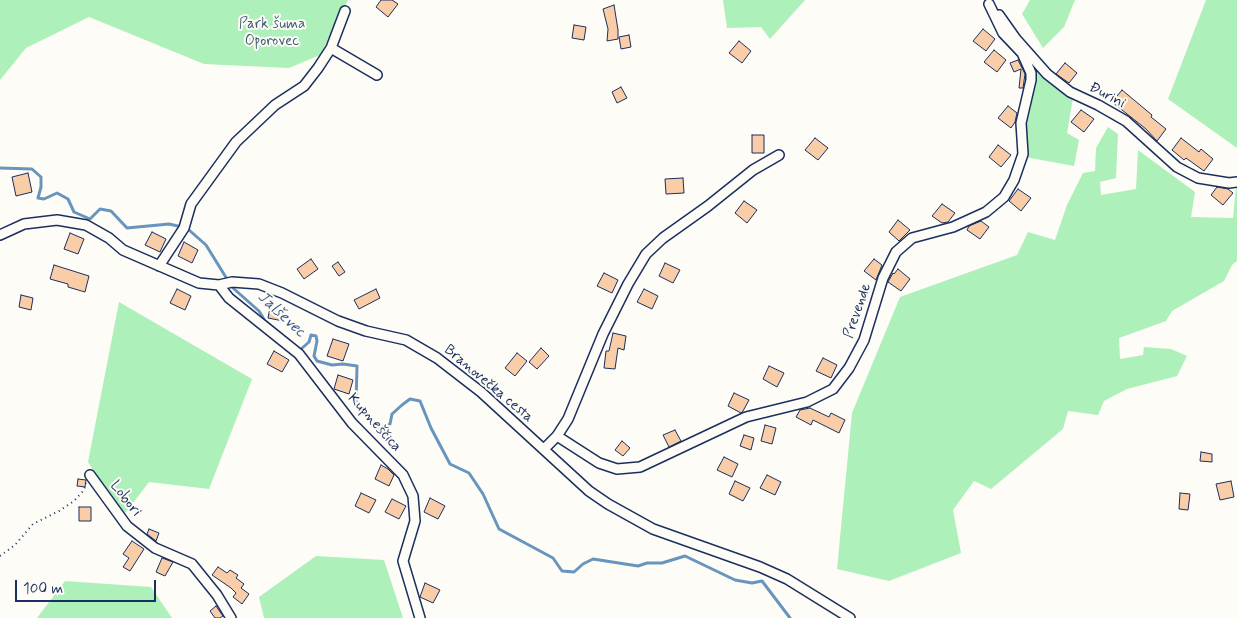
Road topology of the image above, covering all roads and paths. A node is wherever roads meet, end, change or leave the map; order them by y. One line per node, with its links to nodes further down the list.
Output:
1 (987, 2): 6 (street, Đurini); 10 (street, Prevende)
2 (345, 11): 3 (street)
3 (330, 48): 4 (street); 8 (street)
4 (377, 75)
5 (779, 155): 10 (street)
6 (1237, 182)
7 (0, 235): 8 (street, Branovečka cesta)
8 (159, 266): 9 (street, Branovečka cesta)
9 (225, 284): 11 (street, Branovečka cesta); 15 (street, Kupneščica)
10 (557, 436): 11 (street)
11 (544, 449): 16 (street, Branovečka cesta)
12 (90, 475): 13 (path, Lobori); 14 (street, Lobori)
13 (0, 556)
14 (232, 618)
15 (420, 618)
16 (850, 618)

